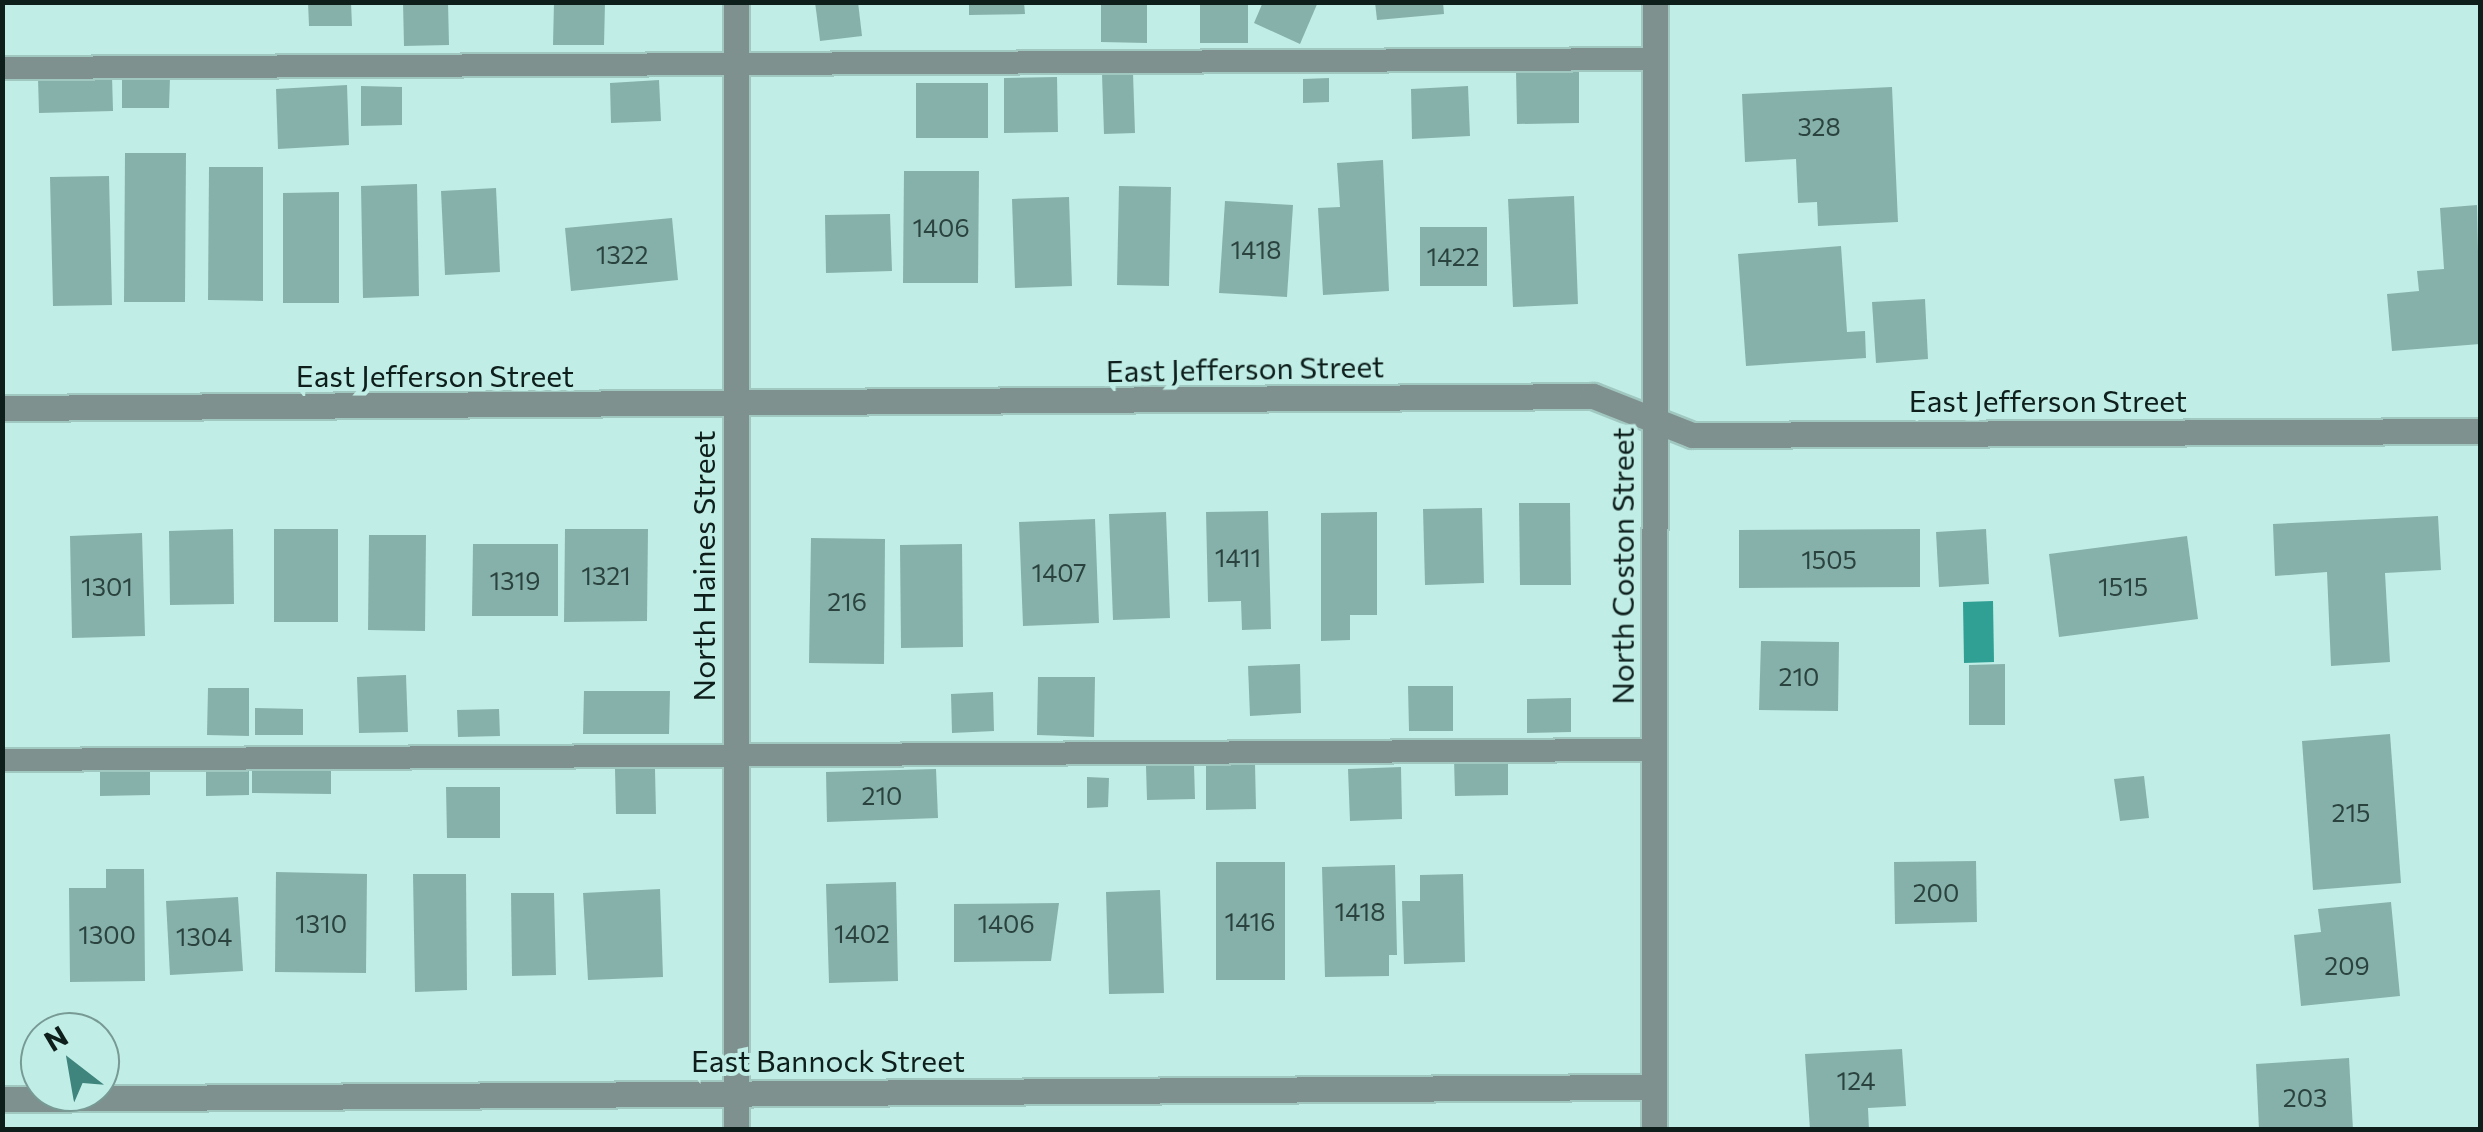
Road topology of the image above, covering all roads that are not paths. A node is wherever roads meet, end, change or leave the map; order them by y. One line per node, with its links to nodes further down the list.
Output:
1 (736, 2): 4 (street, North Haines Street)
2 (1654, 2): 3 (street, North Coston Street)
3 (1654, 59): 4 (lane); 8 (street, North Coston Street)
4 (736, 64): 5 (lane); 6 (street, North Haines Street)
5 (2, 68)
6 (736, 407): 7 (street, East Jefferson Street); 8 (street, East Jefferson Street); 11 (street, North Haines Street)
7 (2, 408)
8 (1654, 418): 9 (street, East Jefferson Street); 10 (street, North Coston Street)
9 (2480, 430)
10 (1654, 750): 11 (lane); 13 (street, North Coston Street)
11 (735, 756): 12 (lane); 14 (street, North Haines Street)
12 (2, 760)
13 (1654, 1087): 14 (street, East Bannock Street); 17 (street, North Coston Street)
14 (735, 1093): 15 (street, East Bannock Street); 16 (street, North Haines Street)
15 (2, 1099)
16 (736, 1130)
17 (1654, 1130)

